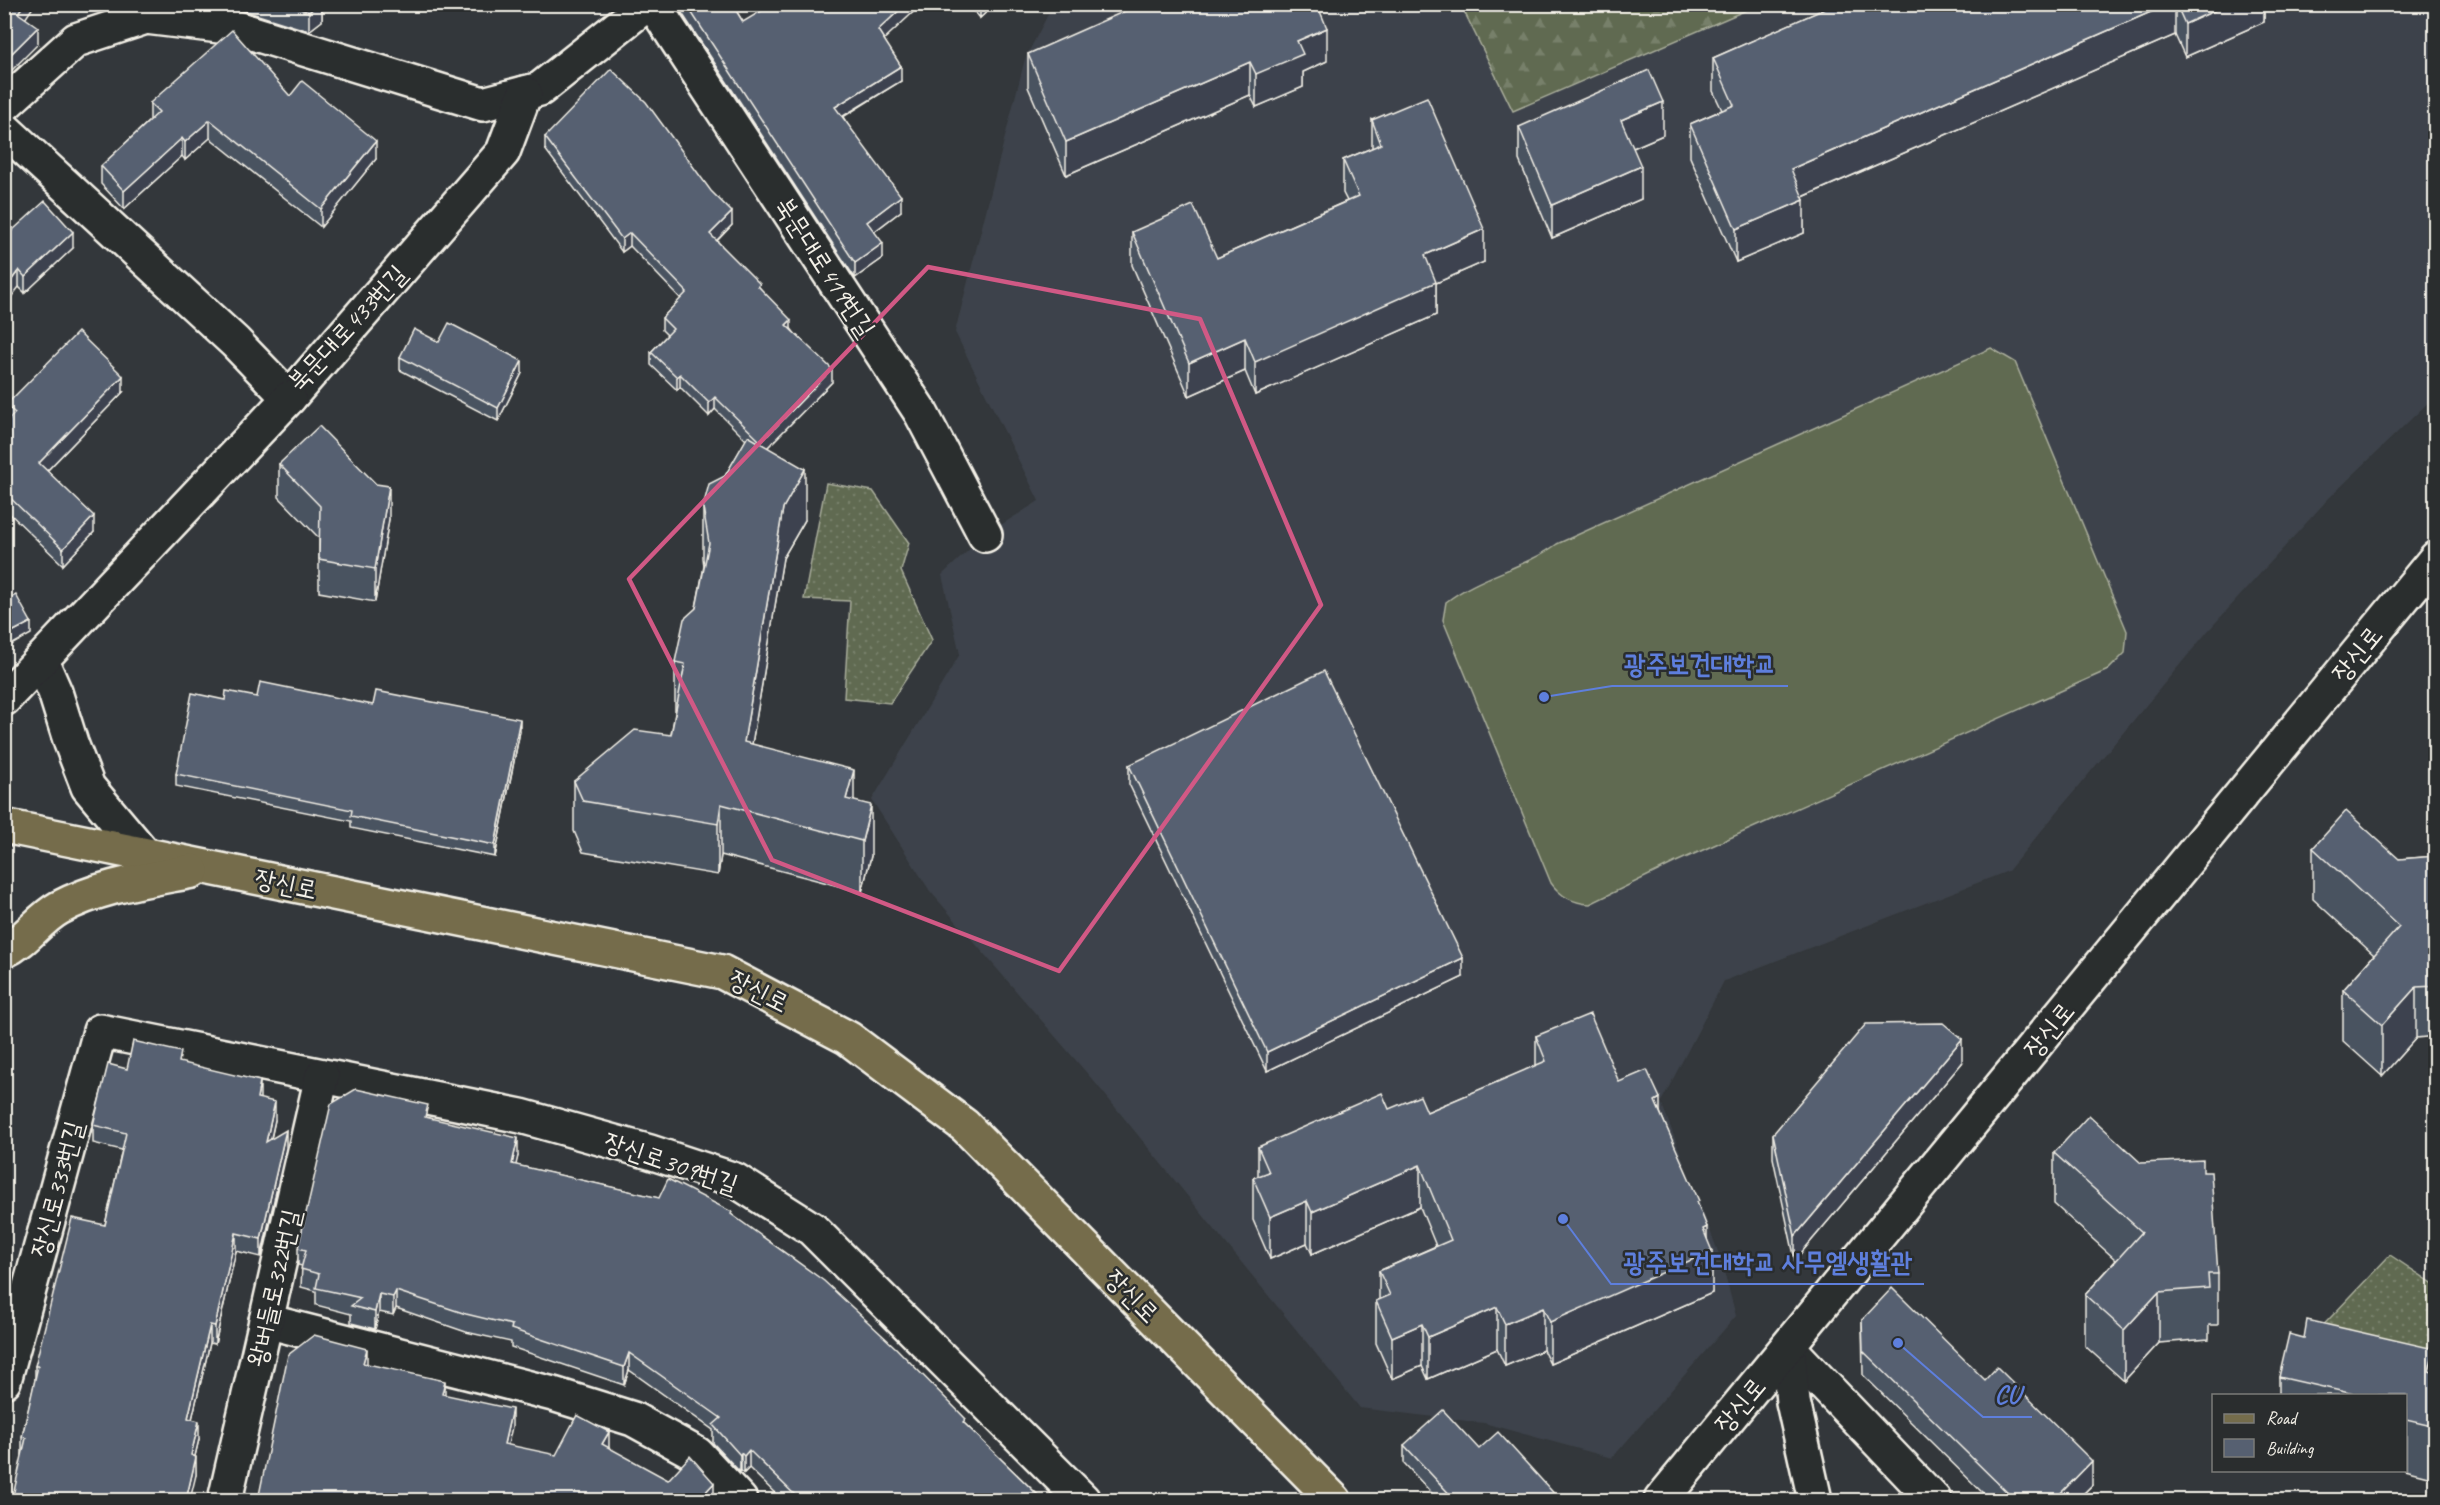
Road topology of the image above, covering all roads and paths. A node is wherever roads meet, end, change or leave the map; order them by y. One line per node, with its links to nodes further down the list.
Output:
1 (647, 4): 3 (street)
2 (653, 4): 7 (street, 북문대로419번길)
3 (525, 93): 4 (street); 6 (street, 북문대로433번길)
4 (4, 105)
5 (4, 129): 6 (street, 북문대로433번길)
6 (289, 398): 9 (street)
7 (986, 535)
8 (2436, 558): 18 (street, 장신로)
9 (41, 660): 10 (street); 12 (street)
10 (4, 699)
11 (4, 826): 12 (main road, 장신로)
12 (146, 855): 13 (main road, 장신로)
13 (208, 868): 14 (main road); 23 (main road, 장신로)
14 (4, 951)
15 (100, 1031): 16 (street, 장신로309번길); 19 (street, 장신로333번길)
16 (322, 1076): 17 (street, 왕버들로322번길); 22 (street, 장신로309번길)
17 (266, 1321): 20 (street, 왕버들로322번길); 21 (street)
18 (1788, 1347): 24 (street, 장신로); 25 (street); 26 (street)
19 (4, 1381)
20 (225, 1500)
21 (740, 1500)
22 (1083, 1500)
23 (1335, 1500)
24 (1661, 1500)
25 (1815, 1500)
26 (1934, 1500)

